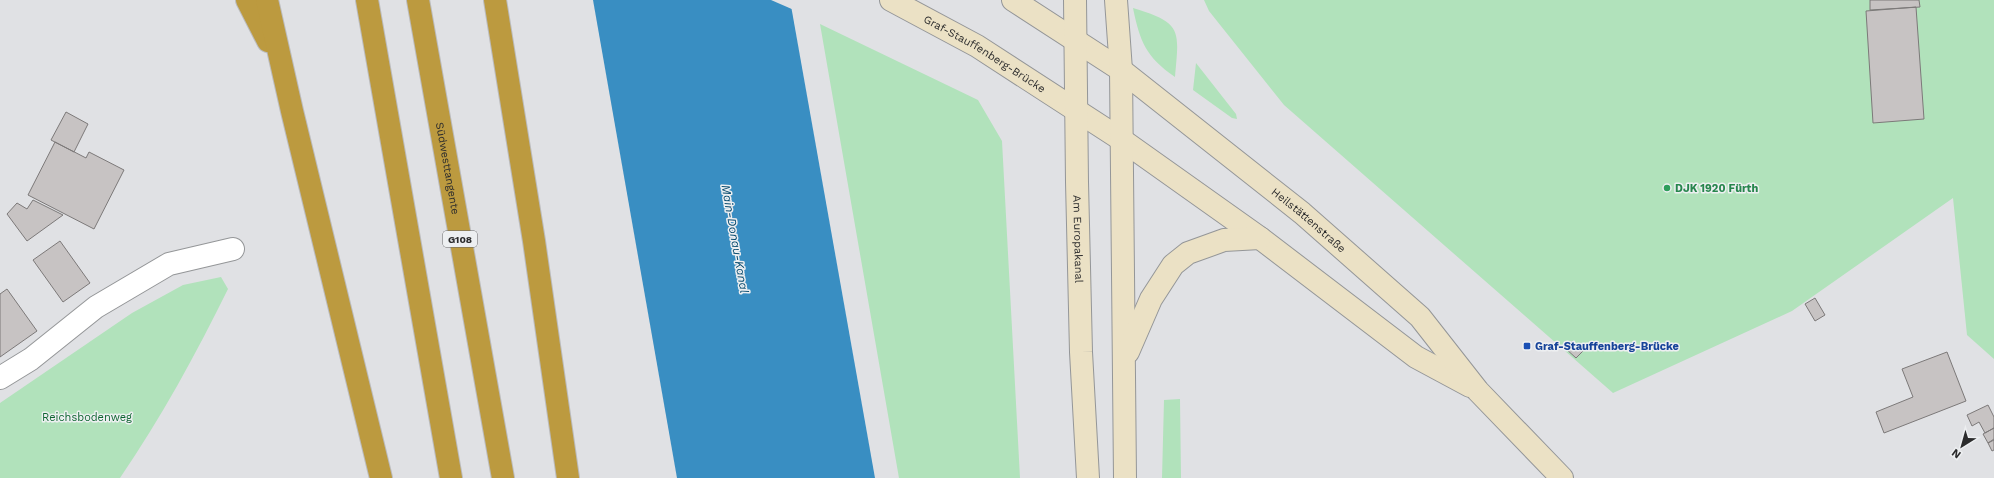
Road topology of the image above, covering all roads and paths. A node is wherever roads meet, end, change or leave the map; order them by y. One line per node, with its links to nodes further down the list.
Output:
1 (247, 0): 11 (highway)
2 (267, 0): 11 (highway)
3 (367, 0): 21 (highway)
4 (418, 0): 22 (highway, Südwesttangente / G108)
5 (495, 0): 23 (highway)
6 (891, 0): 13 (street, Graf-Stauffenberg-Brücke)
7 (1013, 0): 10 (street)
8 (1075, 0): 10 (street, Am Europakanal)
9 (1116, 0): 12 (street)
10 (1076, 40): 12 (street, Heilstättenstraße); 13 (street, Am Europakanal)
11 (281, 67): 20 (highway)
12 (1121, 70): 14 (street); 19 (street, Heilstättenstraße)
13 (1077, 110): 14 (street, Graf-Stauffenberg-Brücke); 24 (street, Am Europakanal)
14 (1122, 140): 15 (street, Heilstättenstraße); 17 (street)
15 (1260, 238): 17 (street); 19 (street, Heilstättenstraße)
16 (233, 249): 18 (street)
17 (1125, 358): 25 (street)
18 (0, 378)
19 (1478, 391): 26 (street, Heilstättenstraße)
20 (381, 478)
21 (451, 478)
22 (503, 478)
23 (568, 478)
24 (1088, 478)
25 (1125, 478)
26 (1562, 478)

